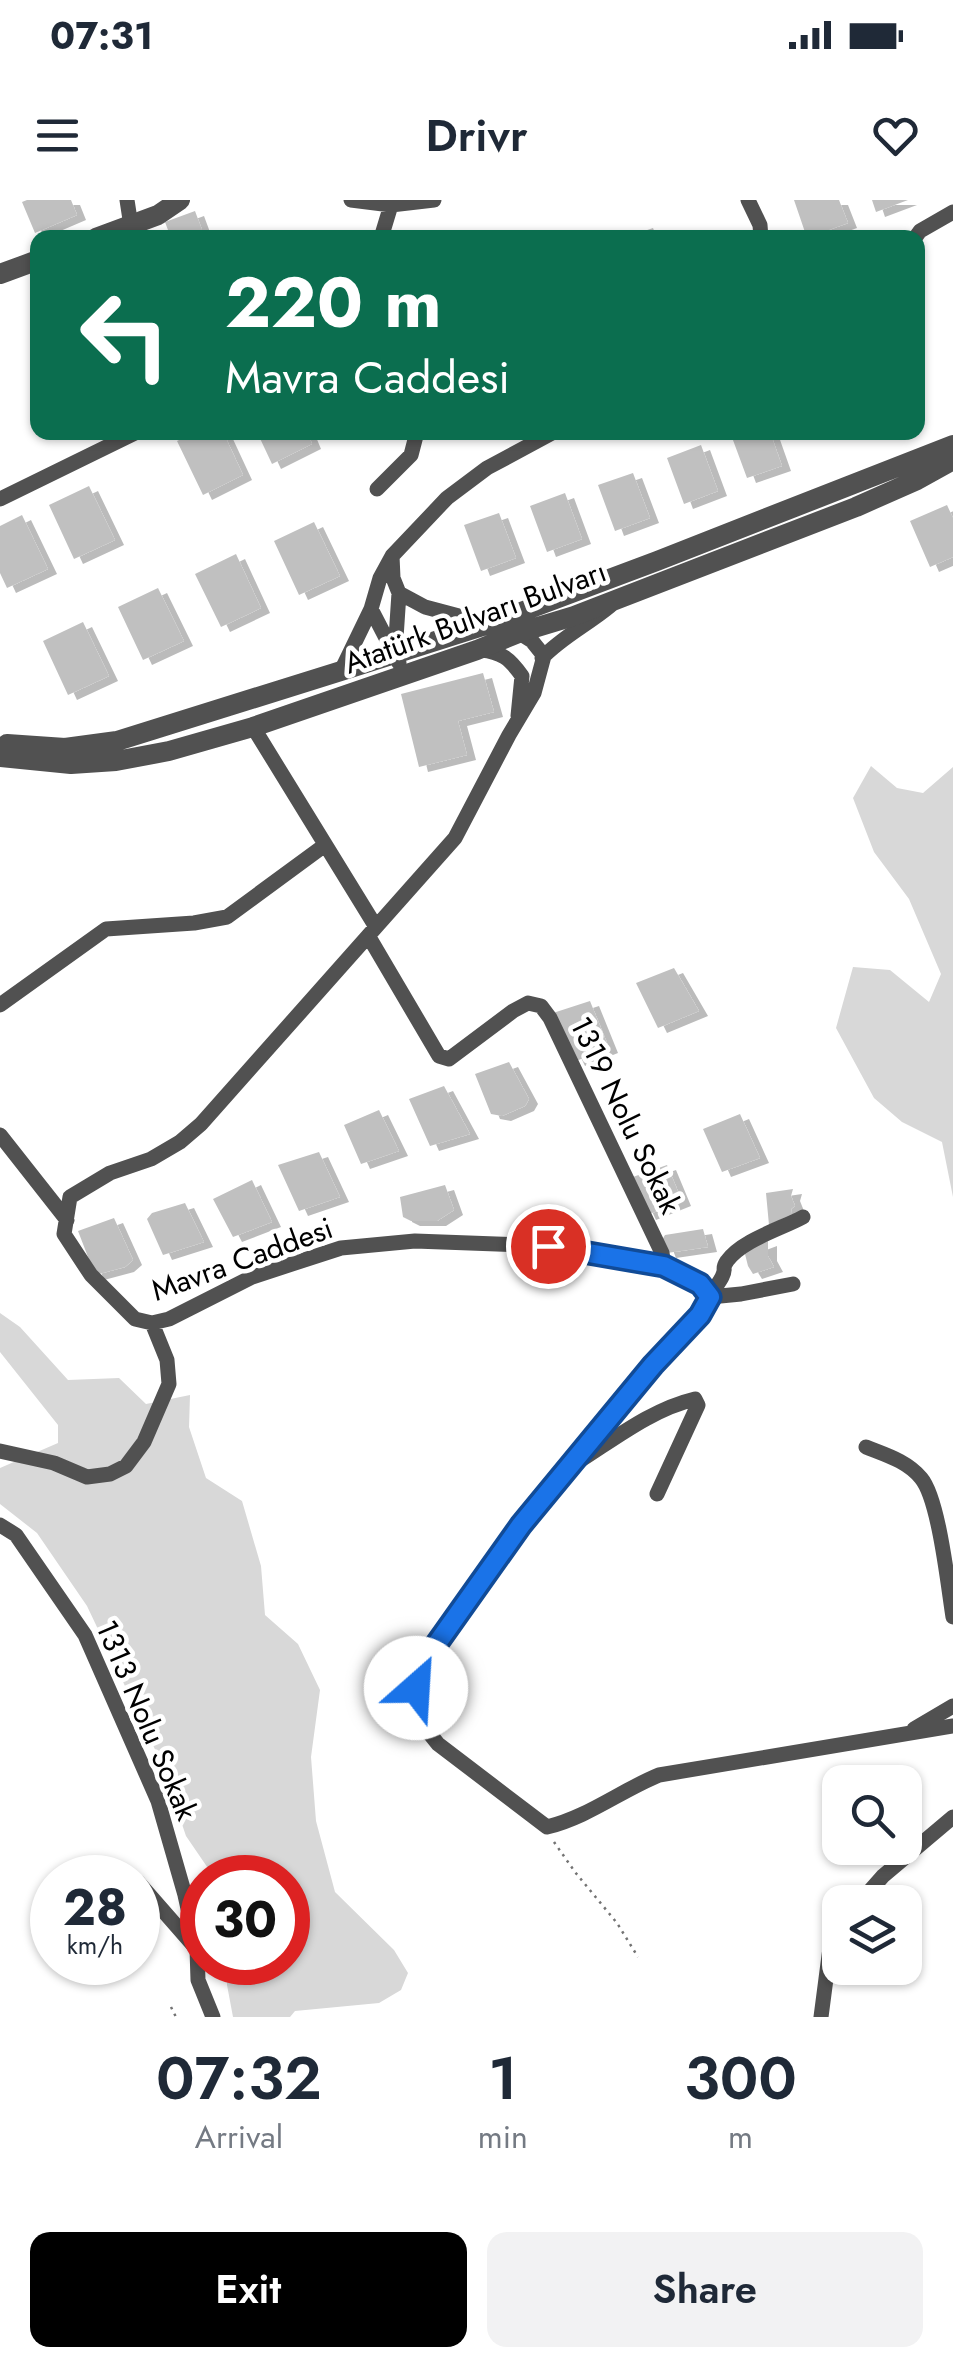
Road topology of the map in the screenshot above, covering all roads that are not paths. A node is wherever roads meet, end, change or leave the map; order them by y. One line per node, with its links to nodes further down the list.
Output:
1 (127, 200): 8 (street)
2 (180, 200): 8 (street)
3 (351, 200): 6 (street)
4 (434, 200): 6 (street)
5 (748, 200): 11 (street)
6 (391, 205): 10 (street)
7 (953, 212): 12 (street)
8 (131, 226): 9 (street)
9 (119, 230)
10 (383, 230)
11 (760, 230)
12 (922, 230)
13 (30, 263): 14 (street)
14 (0, 274)
15 (121, 440): 21 (street)
16 (415, 440): 20 (street)
17 (539, 440): 22 (street)
18 (953, 444): 26 (street, Atatürk Bulvarı Bulvarı)
19 (953, 460): 24 (street, Atatürk Bulvarı Bulvarı)
20 (377, 489)
21 (0, 499)
22 (392, 556): 23 (street); 25 (street)
23 (399, 593): 26 (street); 29 (street)
24 (618, 599): 27 (street, Atatürk Bulvarı Bulvarı); 30 (street)
25 (371, 609): 29 (street); 31 (street)
26 (488, 624): 27 (street); 29 (street, Atatürk Bulvarı Bulvarı)
27 (521, 632): 28 (street, Atatürk Bulvarı Bulvarı); 30 (street)
28 (477, 650): 32 (street, Atatürk Bulvarı Bulvarı); 33 (street)
29 (395, 653): 31 (street, Atatürk Bulvarı Bulvarı); 32 (street)
30 (542, 658): 33 (street)
31 (341, 671): 35 (street, Atatürk Bulvarı Bulvarı)
32 (404, 675): 34 (street, Atatürk Bulvarı Bulvarı)
33 (516, 725): 38 (street)
34 (253, 727): 36 (street, Atatürk Bulvarı Bulvarı); 37 (street)
35 (0, 744)
36 (0, 756)
37 (325, 845): 38 (street); 39 (street)
38 (372, 932): 42 (street); 43 (street, 1319 Nolu Sokak)
39 (0, 1004)
40 (0, 1136): 42 (street)
41 (803, 1217): 45 (street)
42 (68, 1220): 46 (street, Mavra Caddesi)
43 (664, 1266): 45 (street, Mavra Caddesi); 46 (street, Mavra Caddesi)
44 (794, 1284): 45 (street)
45 (710, 1297): 49 (street)
46 (152, 1322): 48 (street)
47 (866, 1447): 52 (street)
48 (0, 1451)
49 (570, 1468): 50 (street); 55 (street)
50 (658, 1494)
51 (0, 1525): 57 (street, 1313 Nolu Sokak)
52 (953, 1617)
53 (953, 1706): 55 (street)
54 (953, 1726): 55 (street)
55 (906, 1733)
56 (953, 1817): 58 (street)
57 (180, 1878)
58 (875, 1885)
59 (160, 1907): 60 (street)
60 (180, 1931)
61 (200, 1985): 63 (street, 1313 Nolu Sokak)
62 (825, 1985): 64 (street)
63 (213, 2017)
64 (821, 2017)

